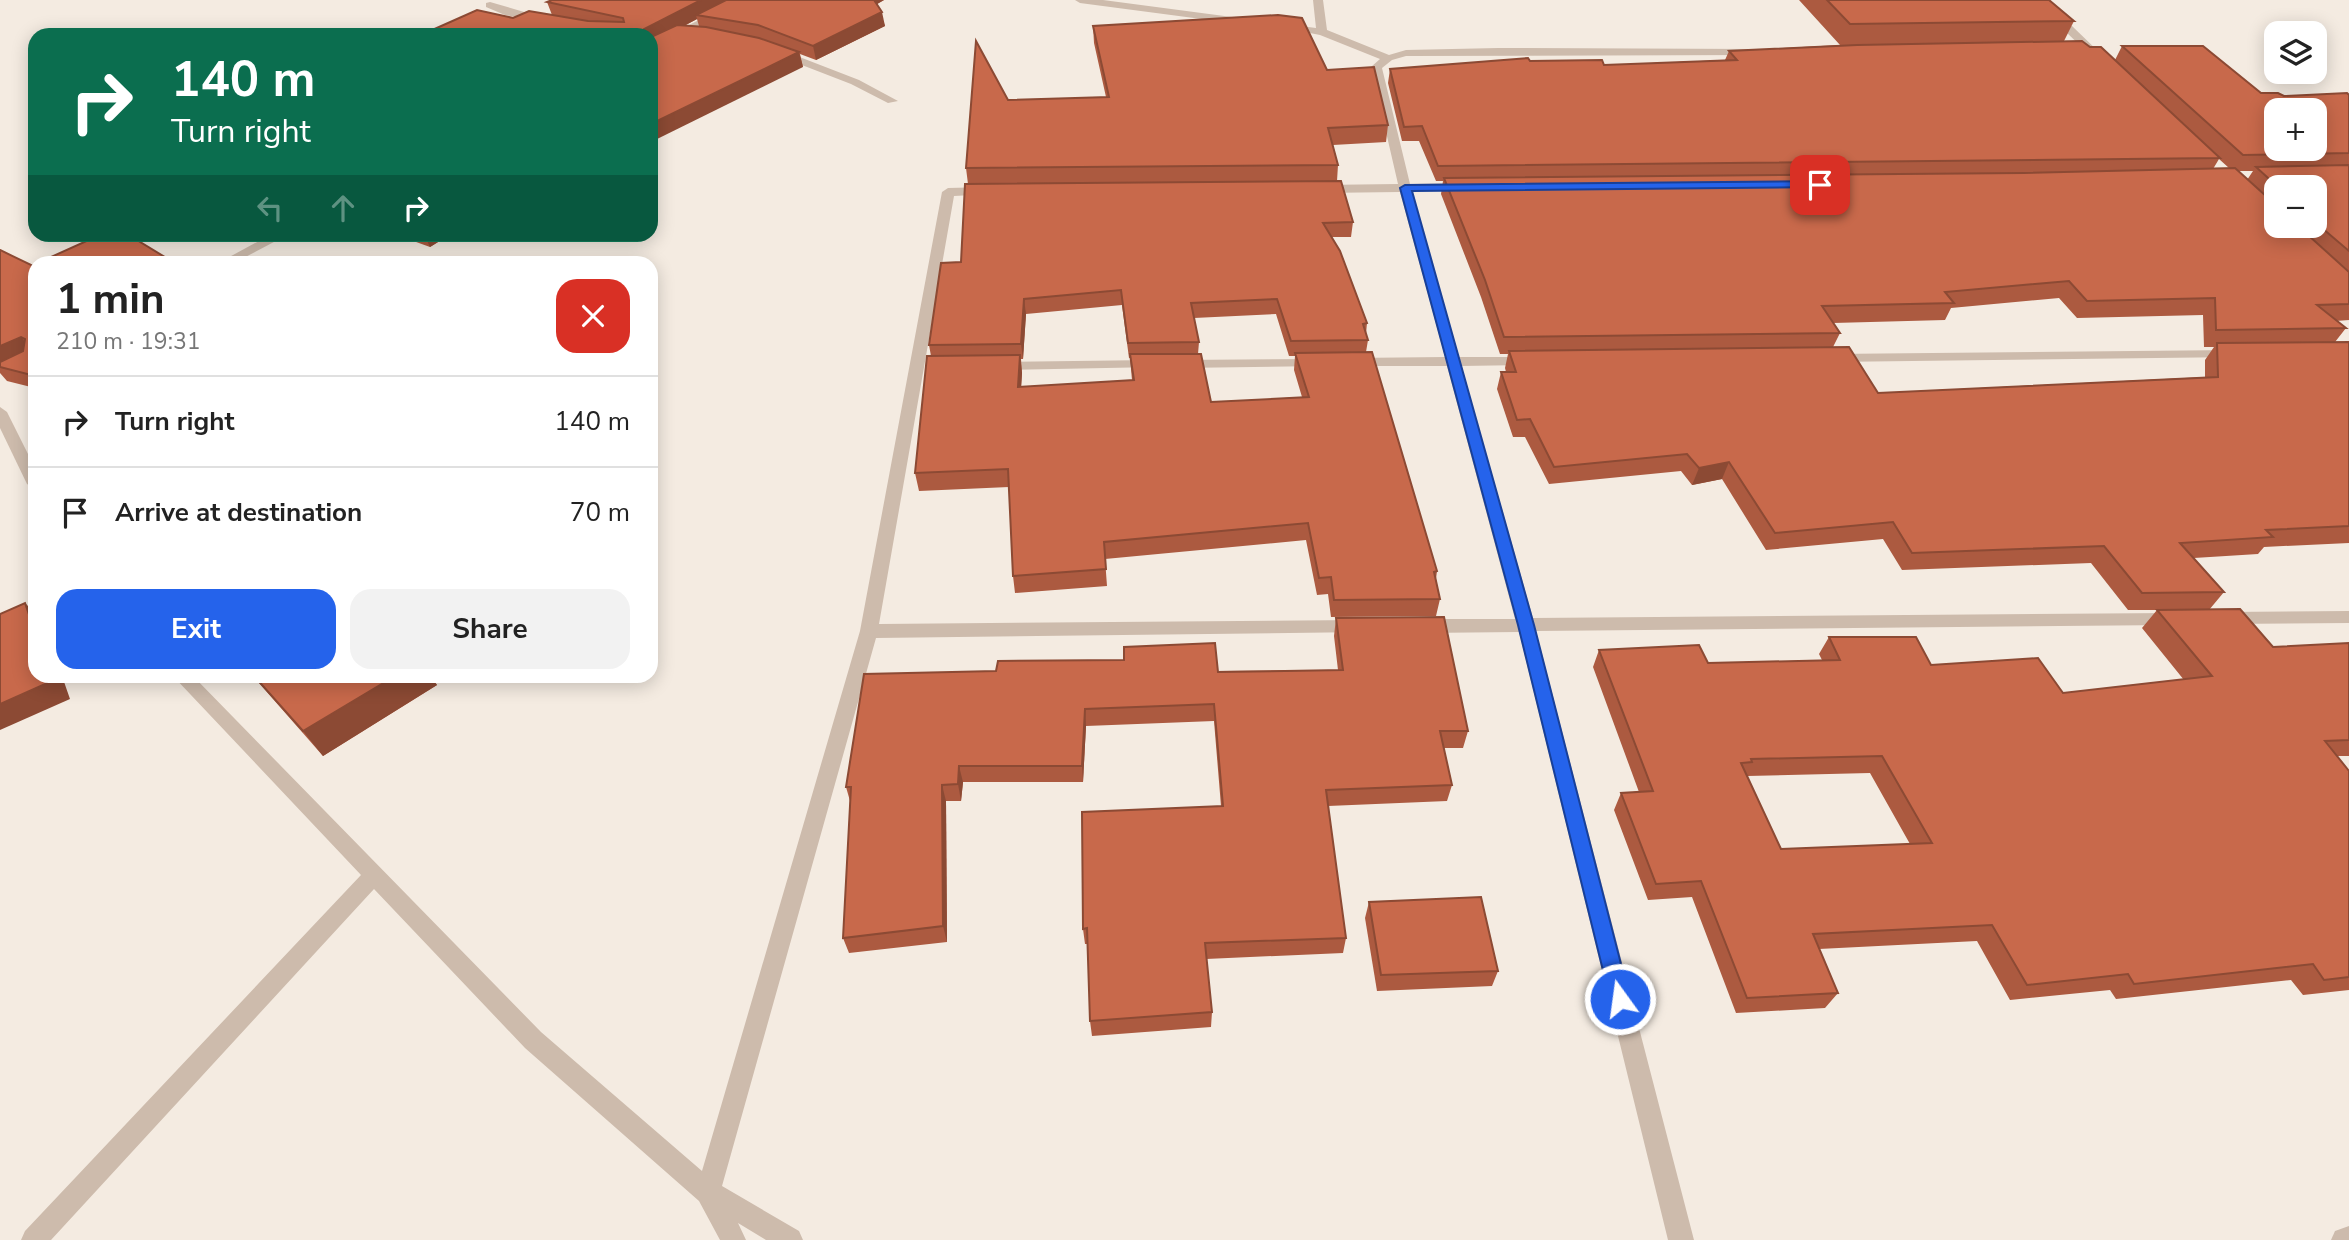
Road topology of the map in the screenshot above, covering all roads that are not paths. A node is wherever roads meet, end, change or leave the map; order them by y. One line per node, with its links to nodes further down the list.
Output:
1 (747, 0): 11 (street)
2 (1080, 0): 4 (street)
3 (1318, 0): 10 (street)
4 (1120, 2): 7 (street)
5 (490, 5): 6 (street)
6 (559, 23)
7 (1254, 23)
8 (1268, 24): 10 (street)
9 (2068, 28): 15 (street)
10 (1322, 32): 18 (street)
11 (681, 33): 12 (street); 13 (street)
12 (706, 37)
13 (658, 42)
14 (769, 49): 20 (street)
15 (2090, 49): 16 (street); 19 (street)
16 (2063, 50)
17 (1775, 52): 18 (street)
18 (1388, 58): 22 (street)
19 (2109, 68)
20 (892, 100)
21 (1474, 187): 22 (street)
22 (1405, 188): 23 (street); 30 (street)
23 (1308, 189)
24 (1003, 191): 38 (street)
25 (267, 242): 26 (street)
26 (239, 256)
27 (2251, 354): 28 (street)
28 (1818, 358)
29 (1539, 361): 30 (street)
30 (1455, 362): 31 (street); 35 (street)
31 (986, 366)
32 (0, 412): 33 (street)
33 (28, 470)
34 (2349, 617): 35 (street)
35 (1526, 625): 36 (street); 45 (street)
36 (1400, 626)
37 (1372, 627): 38 (street)
38 (869, 631): 41 (street)
39 (189, 683): 40 (street)
40 (374, 875): 41 (street); 42 (street)
41 (708, 1192): 43 (street); 44 (street)
42 (34, 1240)
43 (733, 1240)
44 (790, 1240)
45 (1681, 1240)

